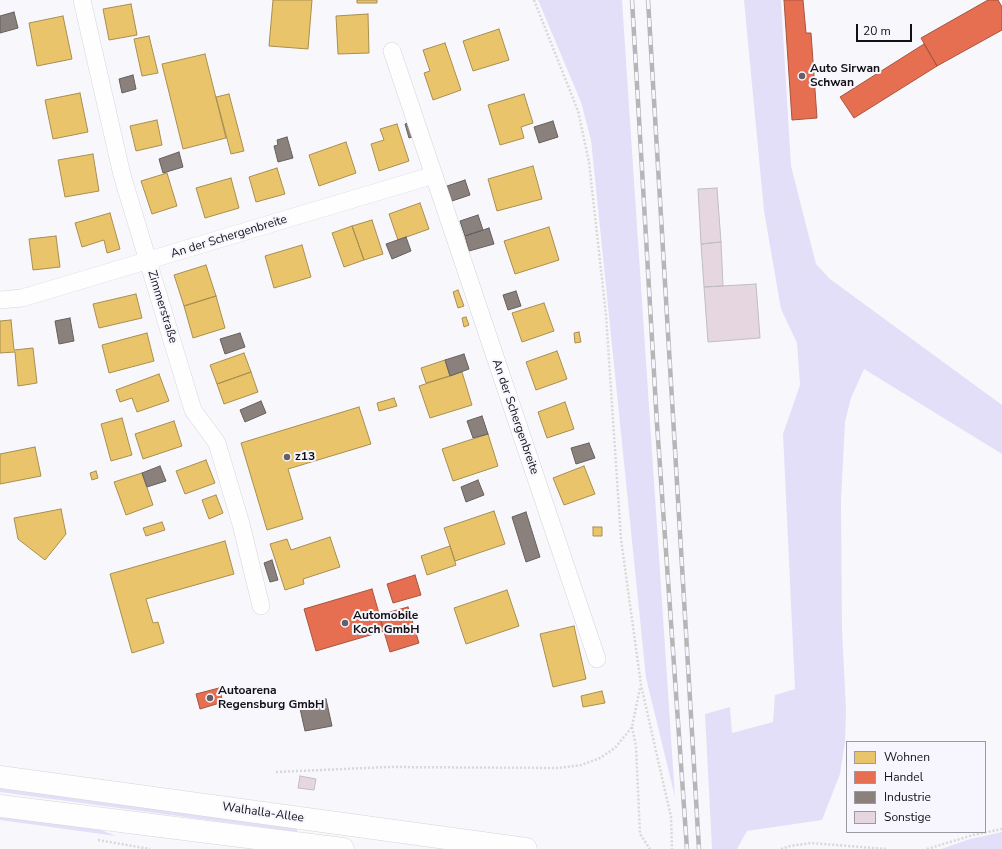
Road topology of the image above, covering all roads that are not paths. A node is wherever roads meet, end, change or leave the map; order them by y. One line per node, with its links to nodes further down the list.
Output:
1 (82, 0): 4 (street, Zimmerstraße)
2 (392, 52): 3 (street, An der Schergenbreite)
3 (434, 175): 4 (street, An der Schergenbreite); 7 (street, An der Schergenbreite)
4 (147, 261): 5 (street, An der Schergenbreite); 6 (street, Zimmerstraße)
5 (0, 300)
6 (261, 606)
7 (597, 659)
8 (0, 777): 11 (main road, Walhalla-Allee)
9 (0, 806): 10 (main road, Walhalla-Allee)
10 (343, 849)
11 (526, 849)

